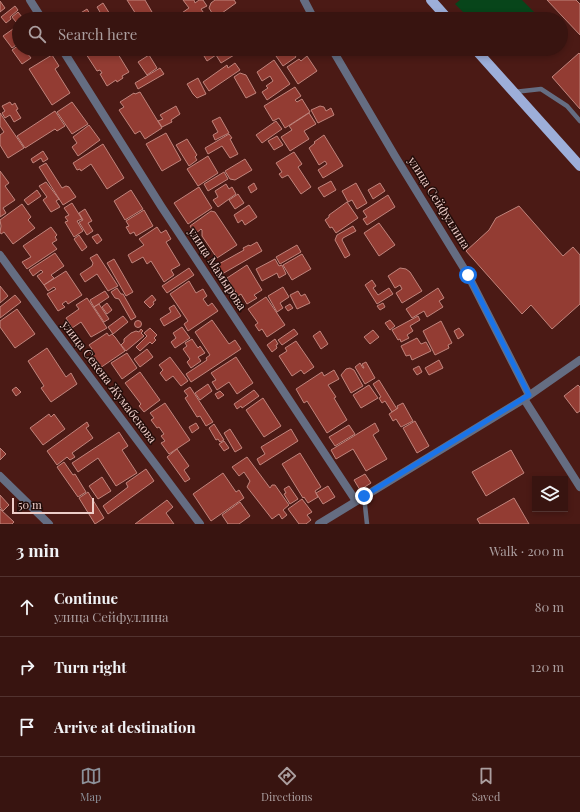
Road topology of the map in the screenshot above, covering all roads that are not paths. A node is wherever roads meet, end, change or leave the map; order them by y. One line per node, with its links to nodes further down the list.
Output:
1 (30, 0): 4 (street)
2 (304, 0): 5 (street)
3 (432, 0): 6 (main road)
4 (38, 12)
5 (310, 12)
6 (442, 12)
7 (66, 56): 19 (street, улица Мамырова)
8 (336, 56): 15 (street, улица Сейфуллина)
9 (481, 56): 10 (main road)
10 (514, 92): 11 (lane); 12 (main road)
11 (580, 121)
12 (580, 166)
13 (0, 255): 21 (street, улица Секена Жумабекова)
14 (580, 360): 15 (street)
15 (527, 397): 17 (street, улица Сейфуллина); 18 (street)
16 (0, 476): 20 (street)
17 (580, 487)
18 (364, 496): 19 (street); 23 (lane)
19 (356, 501): 22 (street)
20 (49, 524)
21 (200, 524)
22 (320, 524)
23 (367, 524)

